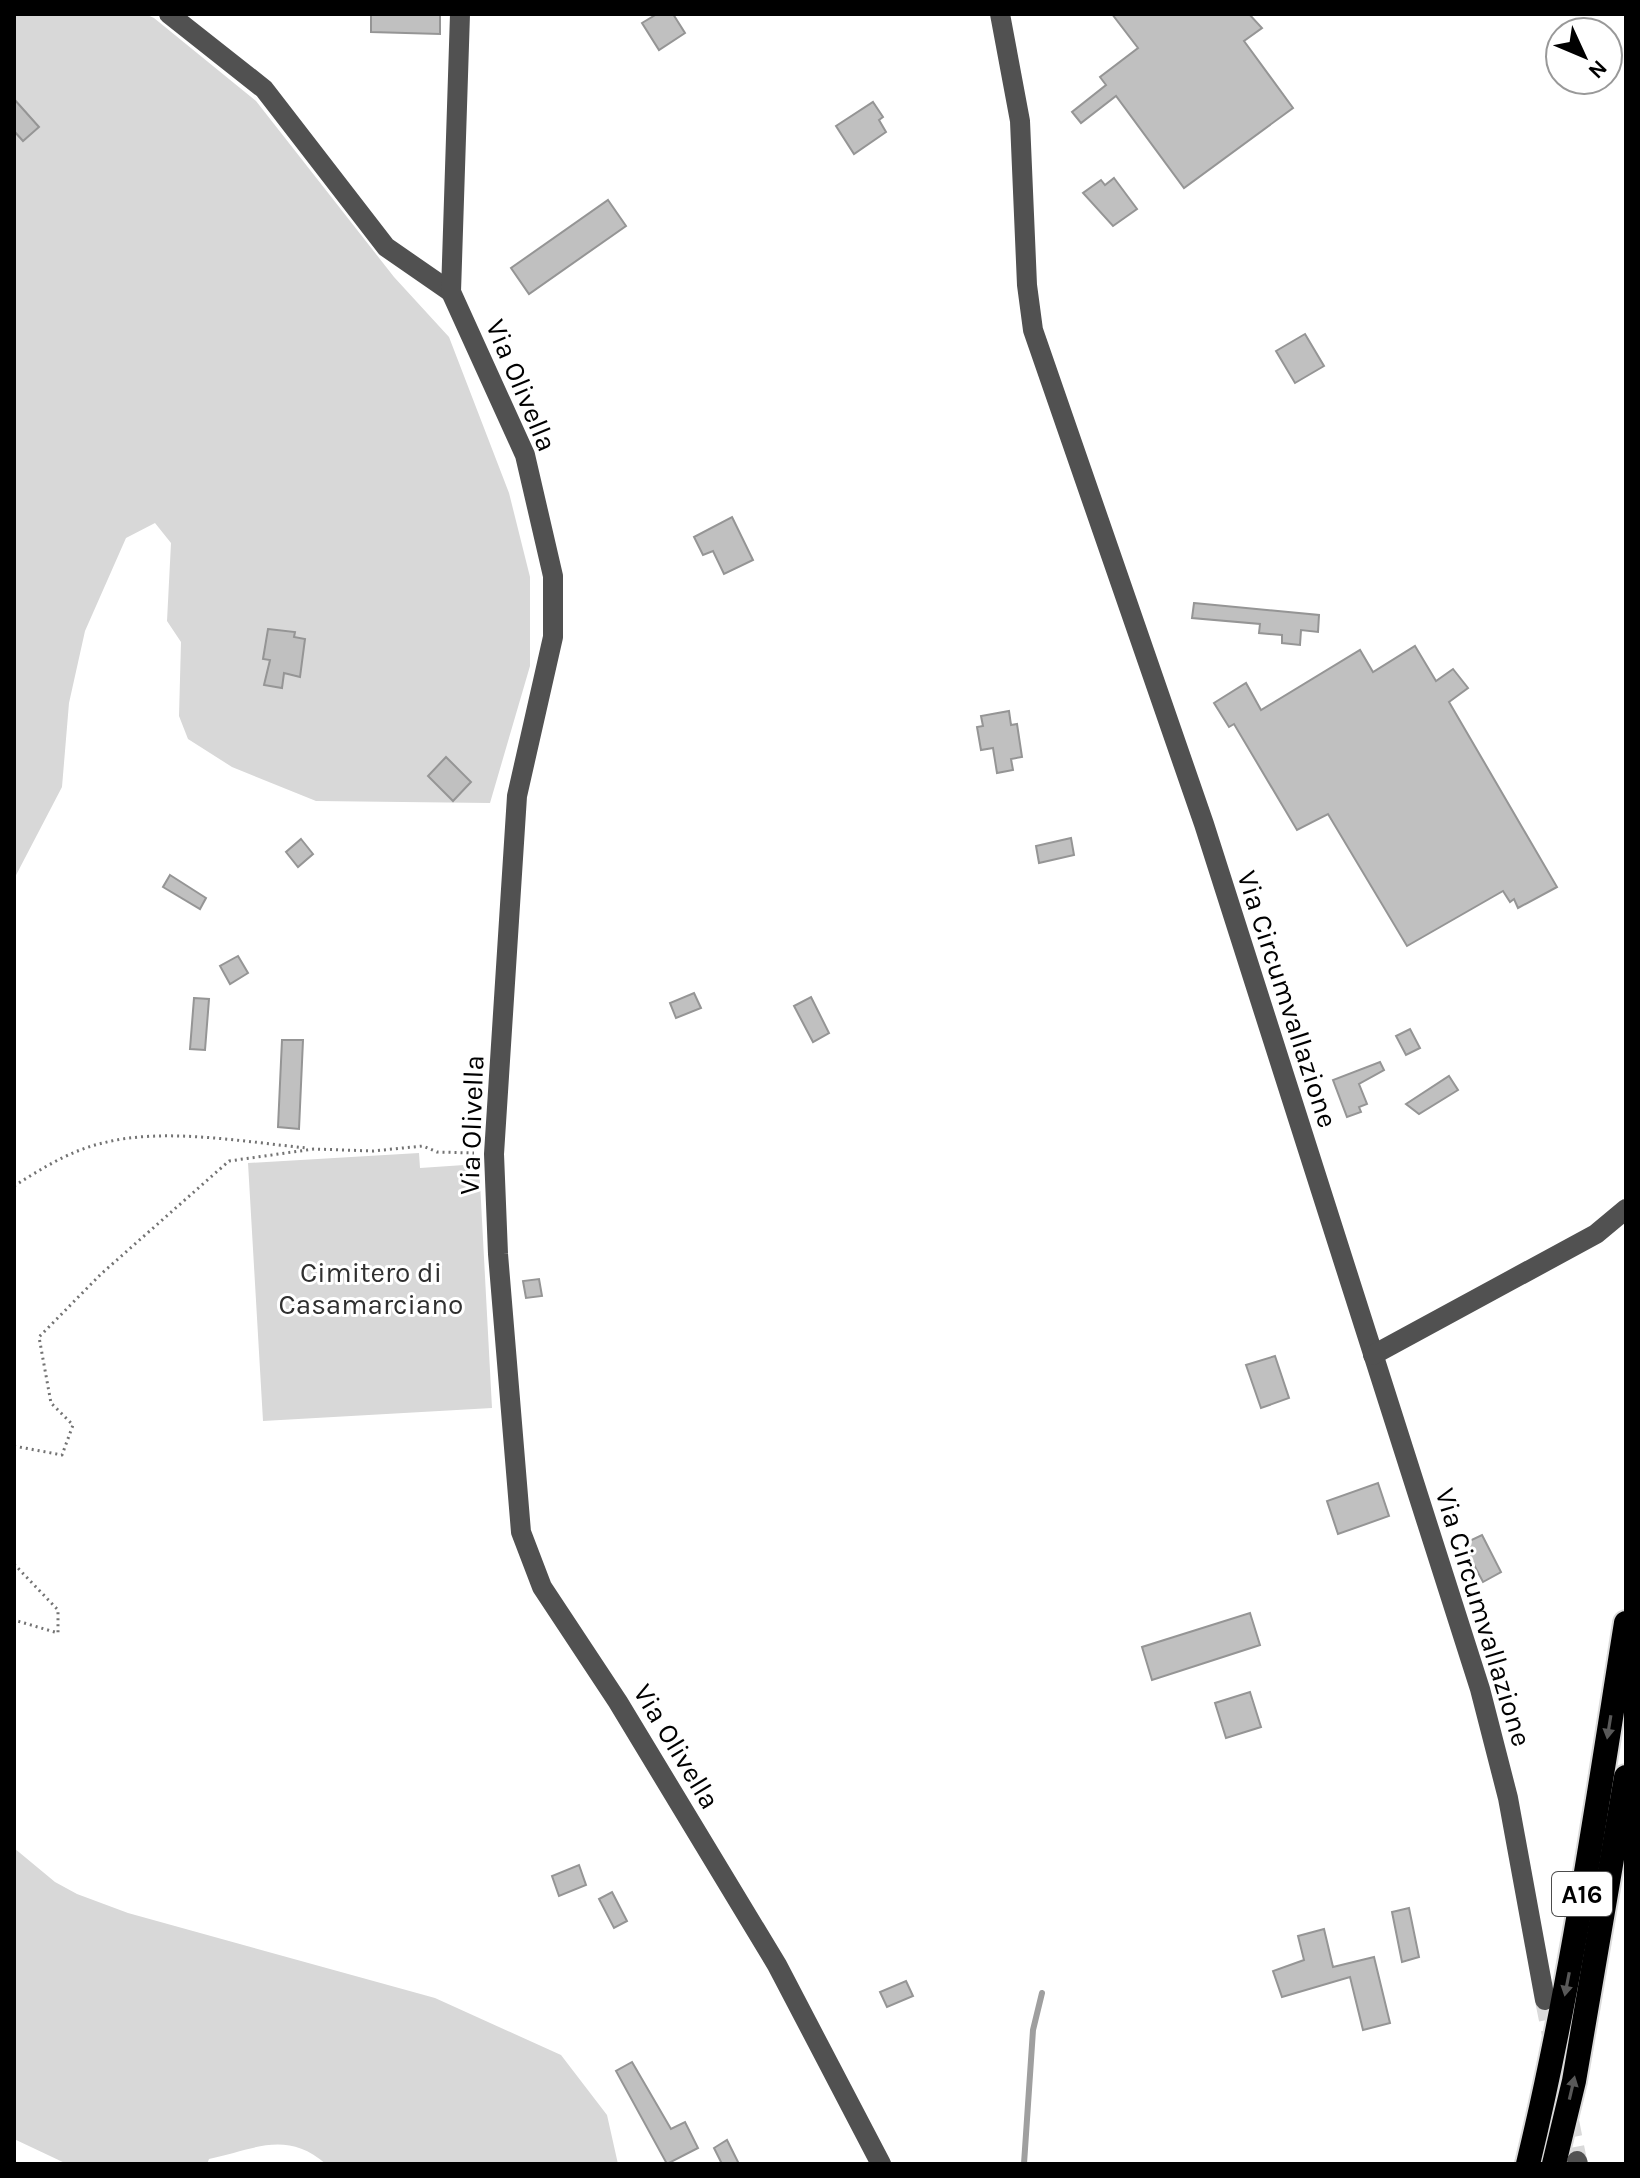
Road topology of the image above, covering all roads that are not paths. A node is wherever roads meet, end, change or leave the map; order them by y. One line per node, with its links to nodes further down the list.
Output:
1 (169, 14): 4 (street)
2 (460, 14): 4 (street, Via Olivella)
3 (1000, 14): 6 (street, Via Circumvallazione)
4 (451, 292): 11 (street, Via Olivella)
5 (1626, 1209): 6 (street)
6 (1373, 1355): 9 (street, Via Circumvallazione)
7 (1626, 1623): 12 (highway, A16, one-way to 12)
8 (1626, 1777): 10 (highway, A16, one-way to 8)
9 (1545, 2000)
10 (1569, 2163)
11 (881, 2164)
12 (1528, 2164)

